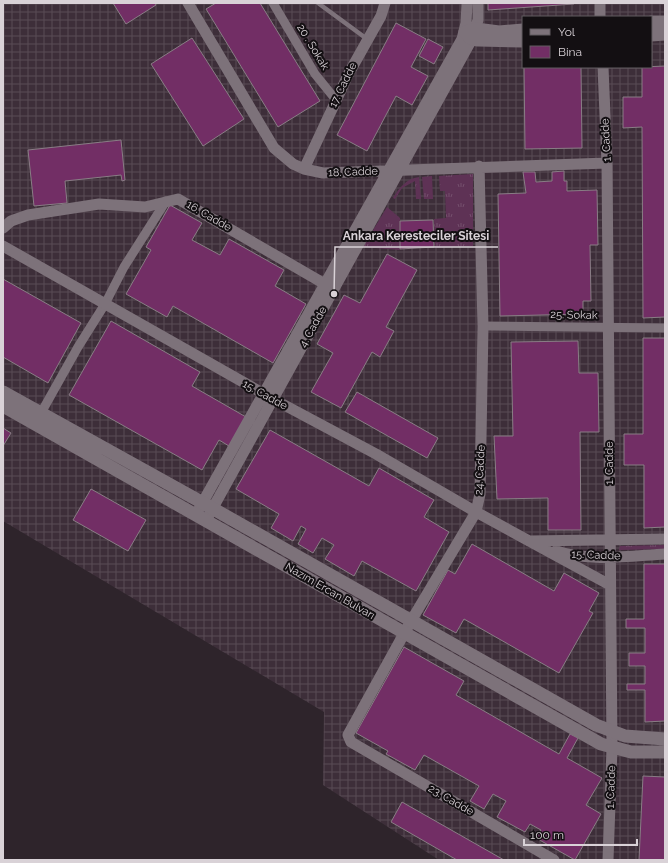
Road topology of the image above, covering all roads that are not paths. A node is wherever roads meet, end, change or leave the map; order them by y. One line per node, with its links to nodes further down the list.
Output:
1 (188, 3): 21 (street, 18. Cadde)
2 (273, 3): 18 (street, 20 . Sokak)
3 (318, 3): 15 (lane)
4 (385, 3): 15 (street, 17. Cadde)
5 (467, 3): 12 (street, 4. Cadde)
6 (478, 3): 12 (street, 4. Cadde)
7 (600, 3): 8 (street)
8 (600, 16)
9 (652, 22): 10 (main road)
10 (665, 22)
11 (522, 30): 12 (main road)
12 (471, 33): 16 (main road); 22 (street, 4. Cadde); 23 (street, 4. Cadde)
13 (665, 34): 14 (main road)
14 (652, 35)
15 (367, 39): 18 (street, 17. Cadde)
16 (522, 41)
17 (603, 68): 19 (street, 1. Cadde)
18 (336, 100): 21 (street, 17. Cadde)
19 (607, 163): 20 (street, 18. Cadde); 30 (street, 1. Cadde)
20 (479, 166): 23 (street, 18. Cadde); 29 (street, 24. Cadde)
21 (304, 169): 22 (street, 18. Cadde)
22 (388, 170): 23 (street, 18. Cadde); 27 (street, 4. Cadde)
23 (400, 170): 27 (street, 4. Cadde)
24 (166, 201): 25 (street, 16. Cadde); 27 (street, 16. Cadde); 28 (street)
25 (3, 228)
26 (3, 246): 28 (street, 15. Cadde)
27 (330, 286): 33 (street, 4. Cadde)
28 (105, 304): 33 (street, 15. Cadde); 35 (street)
29 (482, 326): 30 (street, 25. Sokak); 37 (street, 24. Cadde)
30 (609, 327): 31 (street, 25. Sokak); 41 (street, 1. Cadde)
31 (665, 328)
32 (3, 392): 35 (main road, Nazım Ercan Bulvarı)
33 (268, 397): 36 (street, 4. Cadde); 37 (street, 15. Cadde)
34 (3, 406): 38 (main road, Nazım Ercan Bulvarı)
35 (42, 413): 36 (main road, Nazım Ercan Bulvarı)
36 (208, 505): 38 (street, 4. Cadde); 45 (main road, Nazım Ercan Bulvarı)
37 (476, 512): 40 (street, 15. Cadde); 45 (street, 24. Cadde)
38 (201, 518): 46 (main road, Nazım Ercan Bulvarı)
39 (665, 539): 41 (street, 15. Cadde)
40 (529, 541): 41 (street, 15. Cadde); 43 (street, 15. Cadde); 44 (street, 15. Cadde)
41 (610, 541): 43 (street, 1. Cadde)
42 (665, 554): 43 (street, 15. Cadde)
43 (610, 557): 44 (street, 1. Cadde)
44 (610, 586): 47 (street, 1. Cadde)
45 (411, 621): 46 (street, 24. Cadde); 47 (main road, Nazım Ercan Bulvarı)
46 (404, 634): 48 (street, 24. Cadde); 50 (main road, Nazım Ercan Bulvarı)
47 (612, 732): 49 (main road, Nazım Ercan Bulvarı); 50 (street, 1. Cadde)
48 (349, 739): 52 (street, 23. Cadde)
49 (665, 739)
50 (612, 748): 51 (main road, Nazım Ercan Bulvarı); 53 (street, 1. Cadde)
51 (665, 752)
52 (554, 860)
53 (608, 860)

